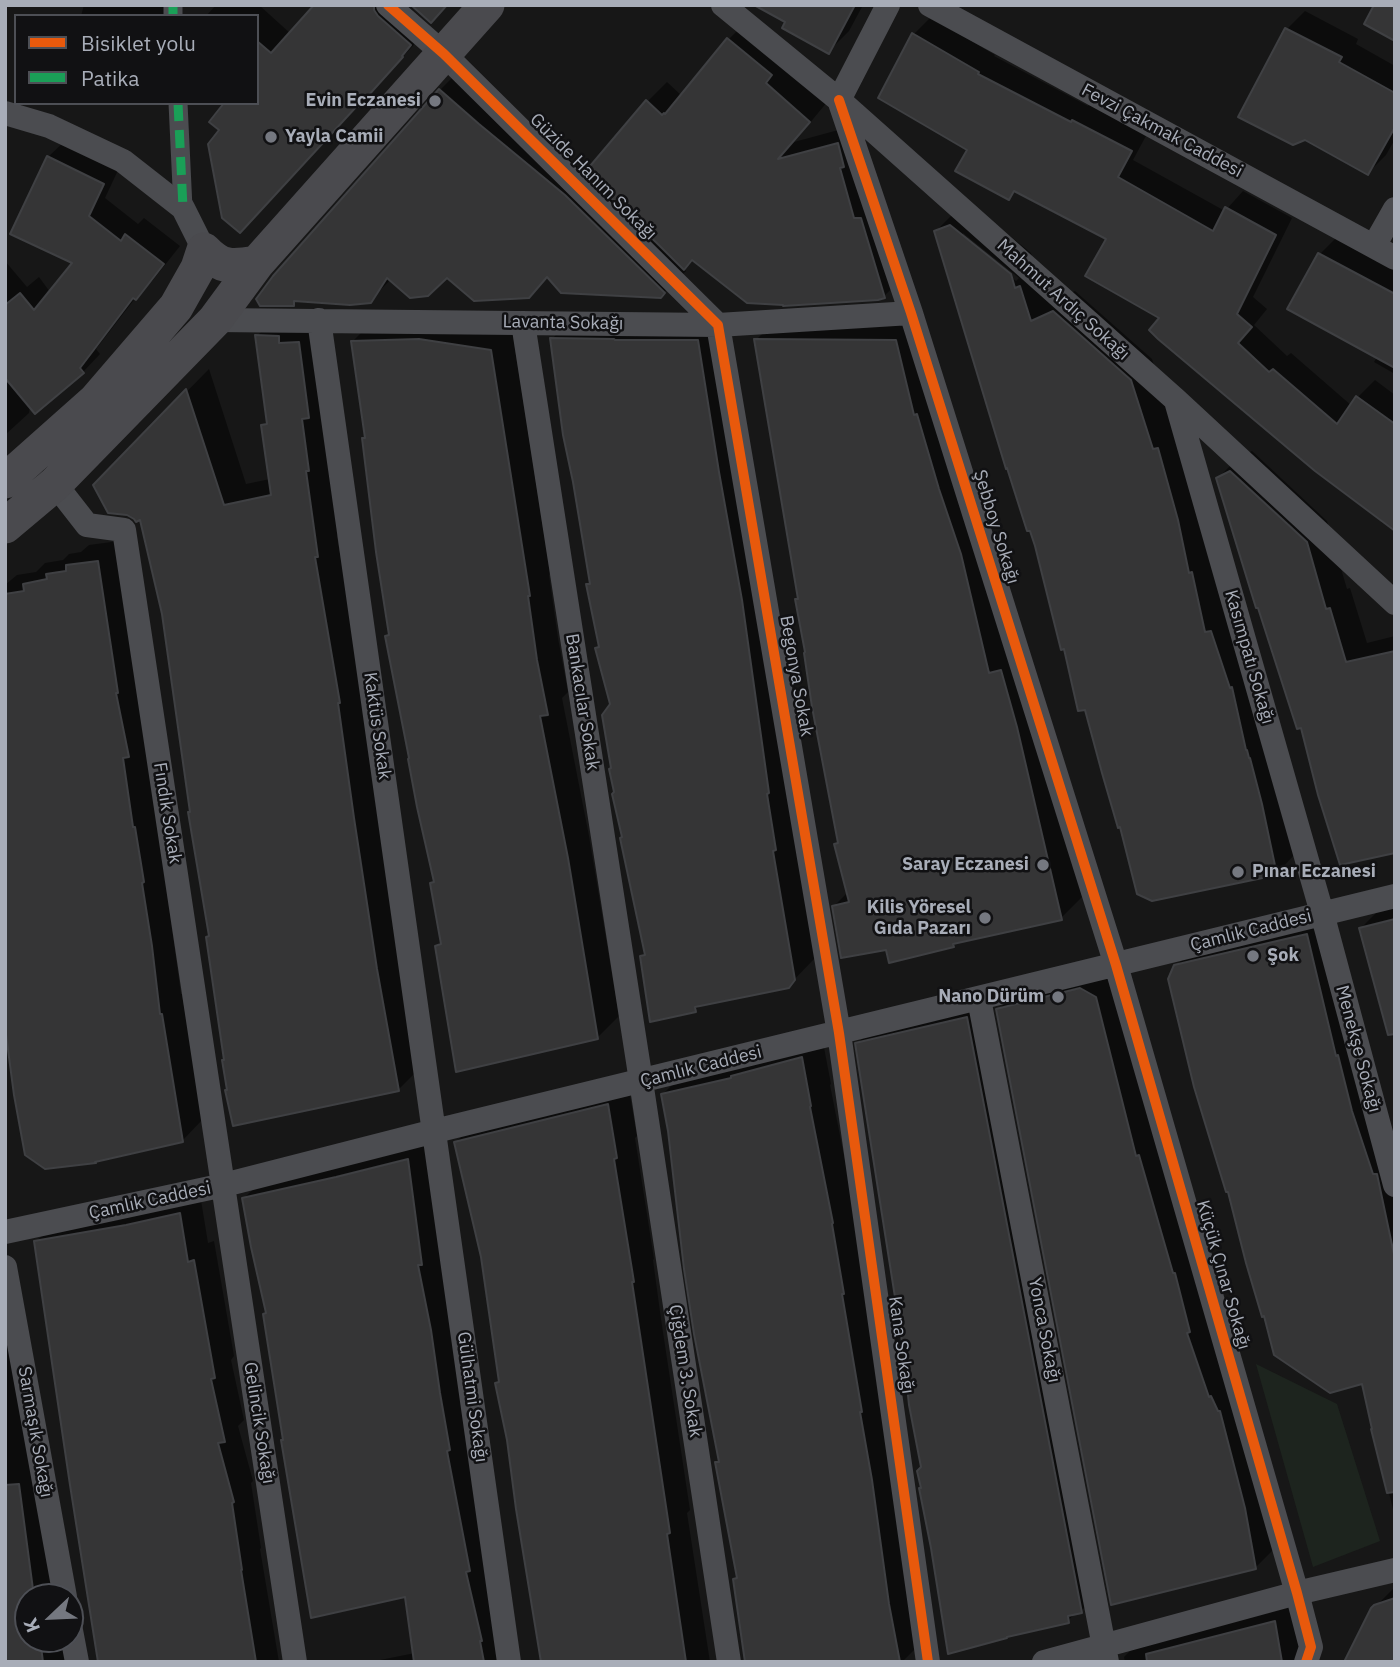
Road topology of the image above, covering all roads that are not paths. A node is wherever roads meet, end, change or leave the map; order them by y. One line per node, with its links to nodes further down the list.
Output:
1 (388, 5): 6 (street, Güzide Hanım Sokağı)
2 (487, 5): 6 (main road)
3 (723, 5): 7 (street, Mahmut Ardıç Sokağı)
4 (888, 5): 7 (street)
5 (930, 5): 13 (street, Fevzi Çakmak Caddesi)
6 (444, 54): 14 (main road); 19 (street, Güzide Hanım Sokağı)
7 (839, 100): 15 (street, Şebboy Sokağı); 20 (street, Mahmut Ardıç Sokağı)
8 (178, 105): 10 (street)
9 (5, 113): 10 (street)
10 (183, 208): 12 (street)
11 (1395, 209): 13 (street)
12 (204, 250): 14 (main road); 21 (main road)
13 (1385, 252)
14 (257, 263): 16 (main road)
15 (911, 313): 19 (street, Lavanta Sokağı); 27 (street, Şebboy Sokağı)
16 (215, 320): 17 (street, Lavanta Sokağı); 22 (main road)
17 (319, 320): 18 (street, Lavanta Sokağı); 31 (street, Kaktüs Sokak)
18 (523, 323): 19 (street, Lavanta Sokağı); 30 (street, Bankacılar Sokak)
19 (718, 325): 29 (street, Begonya Sokak)
20 (1175, 400): 24 (street, Mahmut Ardıç Sokağı); 26 (street, Kasımpatı Sokağı)
21 (5, 481)
22 (55, 484): 23 (main road); 32 (street, Fındık Sokak)
23 (5, 526)
24 (1395, 603)
25 (1395, 896): 26 (street, Çamlık Caddesi)
26 (1322, 913): 27 (street, Çamlık Caddesi); 33 (street, Menekşe Sokağı)
27 (1116, 965): 28 (street, Çamlık Caddesi); 38 (street, Küçük Çınar Sokağı)
28 (979, 999): 29 (street, Çamlık Caddesi); 39 (street, Yonca Sokağı)
29 (839, 1033): 30 (street, Çamlık Caddesi); 43 (street, Kana Sokağı)
30 (641, 1081): 31 (street, Çamlık Caddesi); 42 (street, Çiğdem 3. Sokak)
31 (435, 1131): 32 (street, Çamlık Caddesi); 41 (street, Gülhatmi Sokağı)
32 (223, 1185): 34 (street, Çamlık Caddesi); 40 (street, Gelincik Sokağı)
33 (1395, 1185)
34 (5, 1233)
35 (5, 1267): 37 (street, Sarmaşık Sokağı)
36 (1395, 1570): 38 (street)
37 (62, 1583)
38 (1297, 1593): 39 (street); 45 (street, Küçük Çınar Sokağı)
39 (1106, 1654): 44 (street)
40 (295, 1662)
41 (509, 1662)
42 (729, 1662)
43 (928, 1662)
44 (1044, 1662)
45 (1306, 1662)

